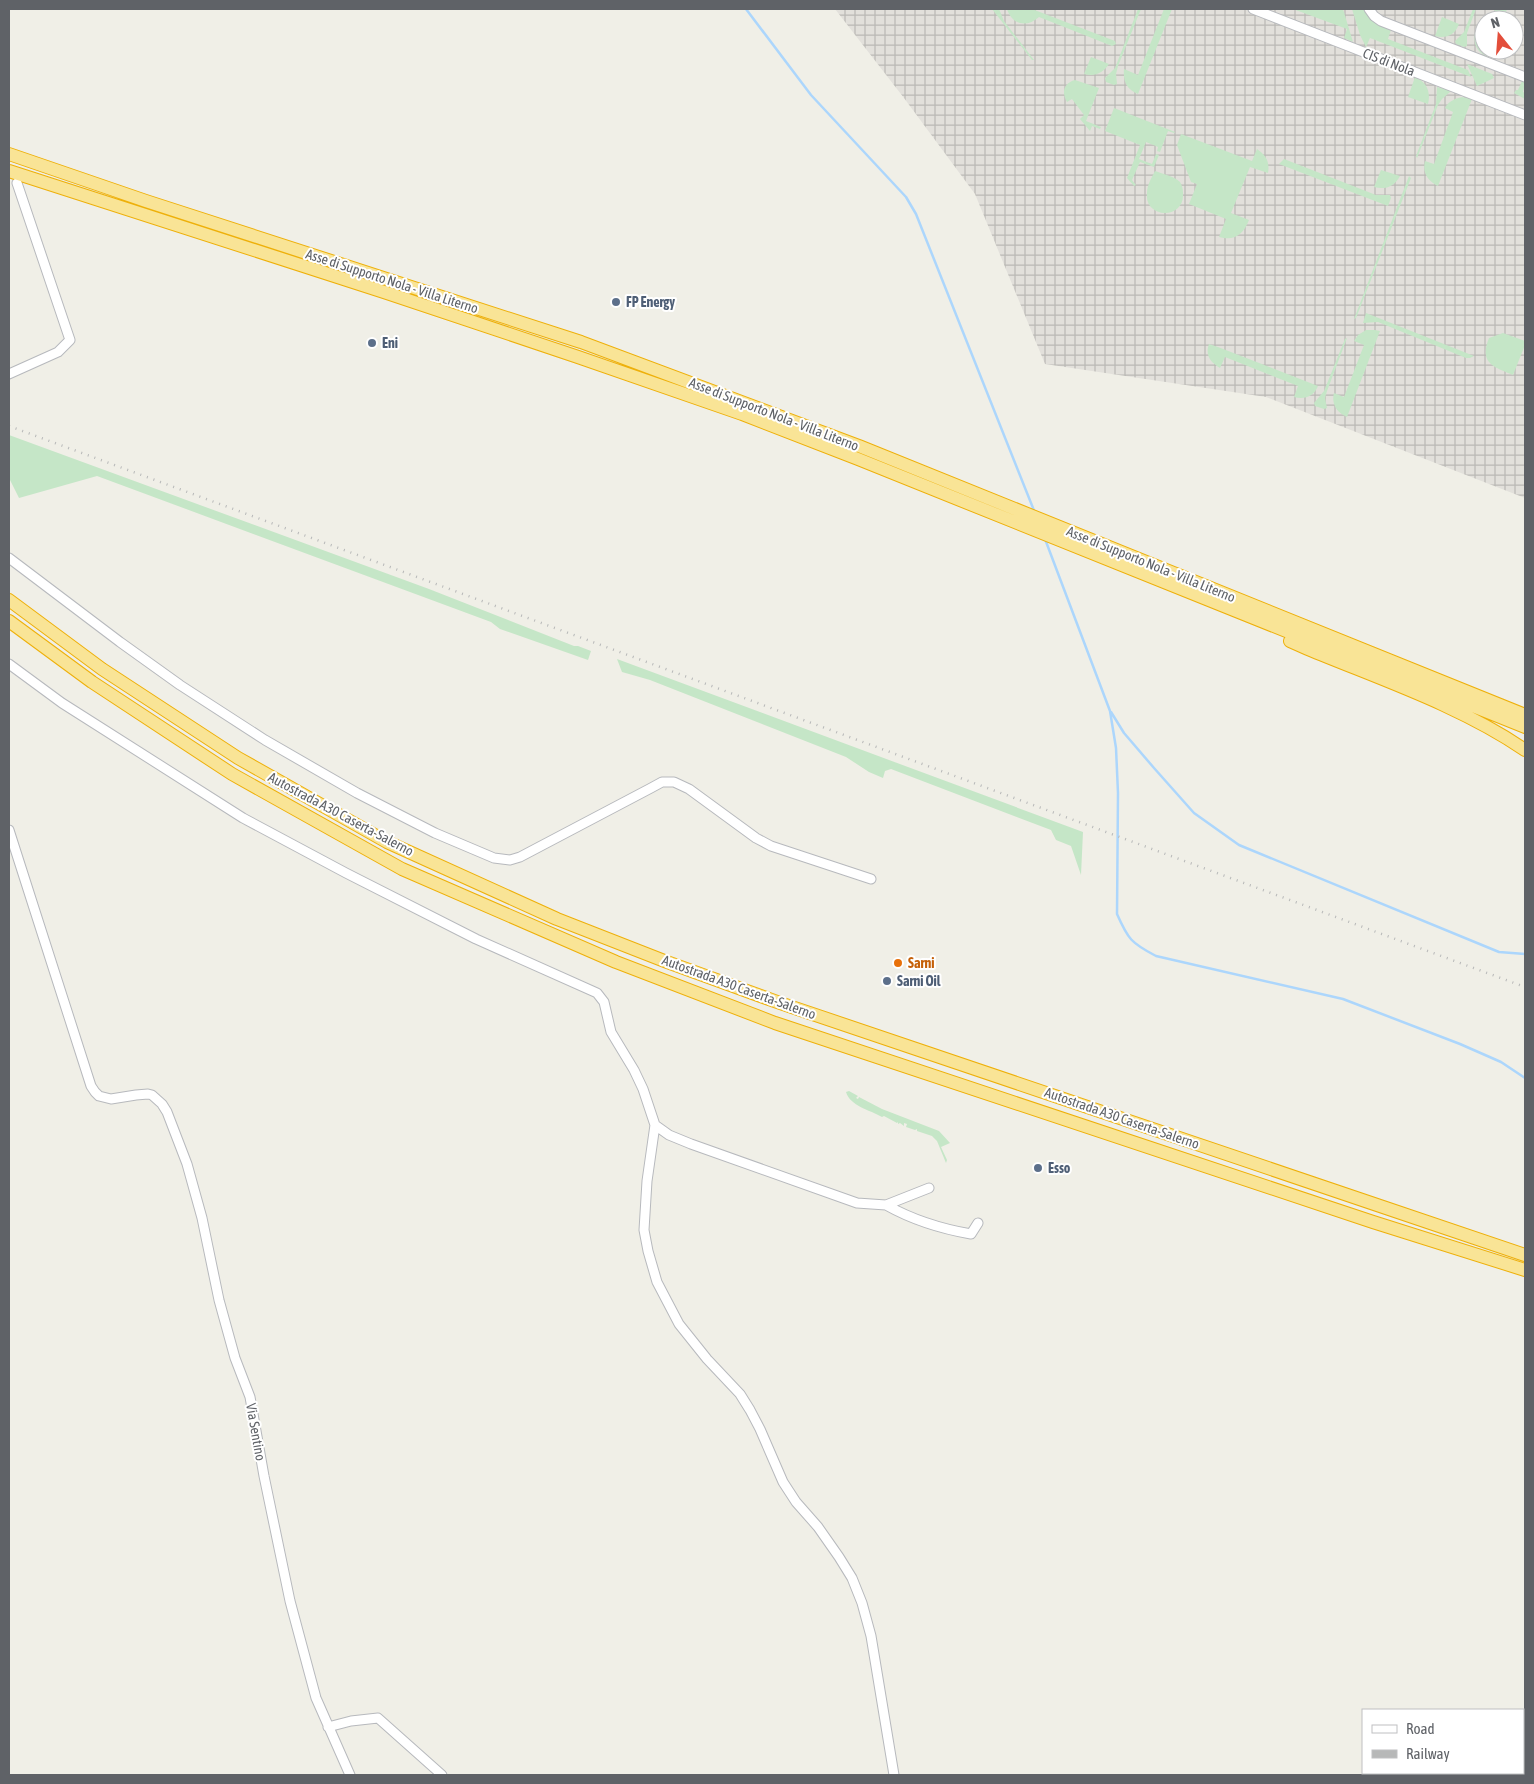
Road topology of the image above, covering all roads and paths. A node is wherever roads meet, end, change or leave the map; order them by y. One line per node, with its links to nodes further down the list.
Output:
1 (1253, 9): 4 (street, CIS di Nola)
2 (1369, 9): 3 (street)
3 (1525, 77)
4 (1525, 115)
5 (9, 154): 14 (highway, Asse di Supporto Nola - Villa Literno)
6 (9, 171): 11 (highway, Asse di Supporto Nola - Villa Literno)
7 (17, 183): 8 (street)
8 (9, 374)
9 (9, 558): 18 (street)
10 (9, 600): 23 (highway, Autostrada A30 Caserta-Salerno)
11 (1217, 603): 15 (highway, Asse di Supporto Nola - Villa Literno); 16 (highway)
12 (9, 621): 24 (highway, Autostrada A30 Caserta-Salerno)
13 (9, 664): 19 (street)
14 (1525, 715)
15 (1525, 727)
16 (1525, 750)
17 (9, 830): 25 (street, Via Sentino)
18 (871, 880)
19 (655, 1125): 21 (street); 28 (street)
20 (929, 1188): 21 (street)
21 (886, 1205): 22 (street)
22 (978, 1223)
23 (1525, 1255)
24 (1525, 1270)
25 (328, 1727): 26 (street, Via Sentino); 27 (street)
26 (350, 1775)
27 (442, 1775)
28 (894, 1775)

